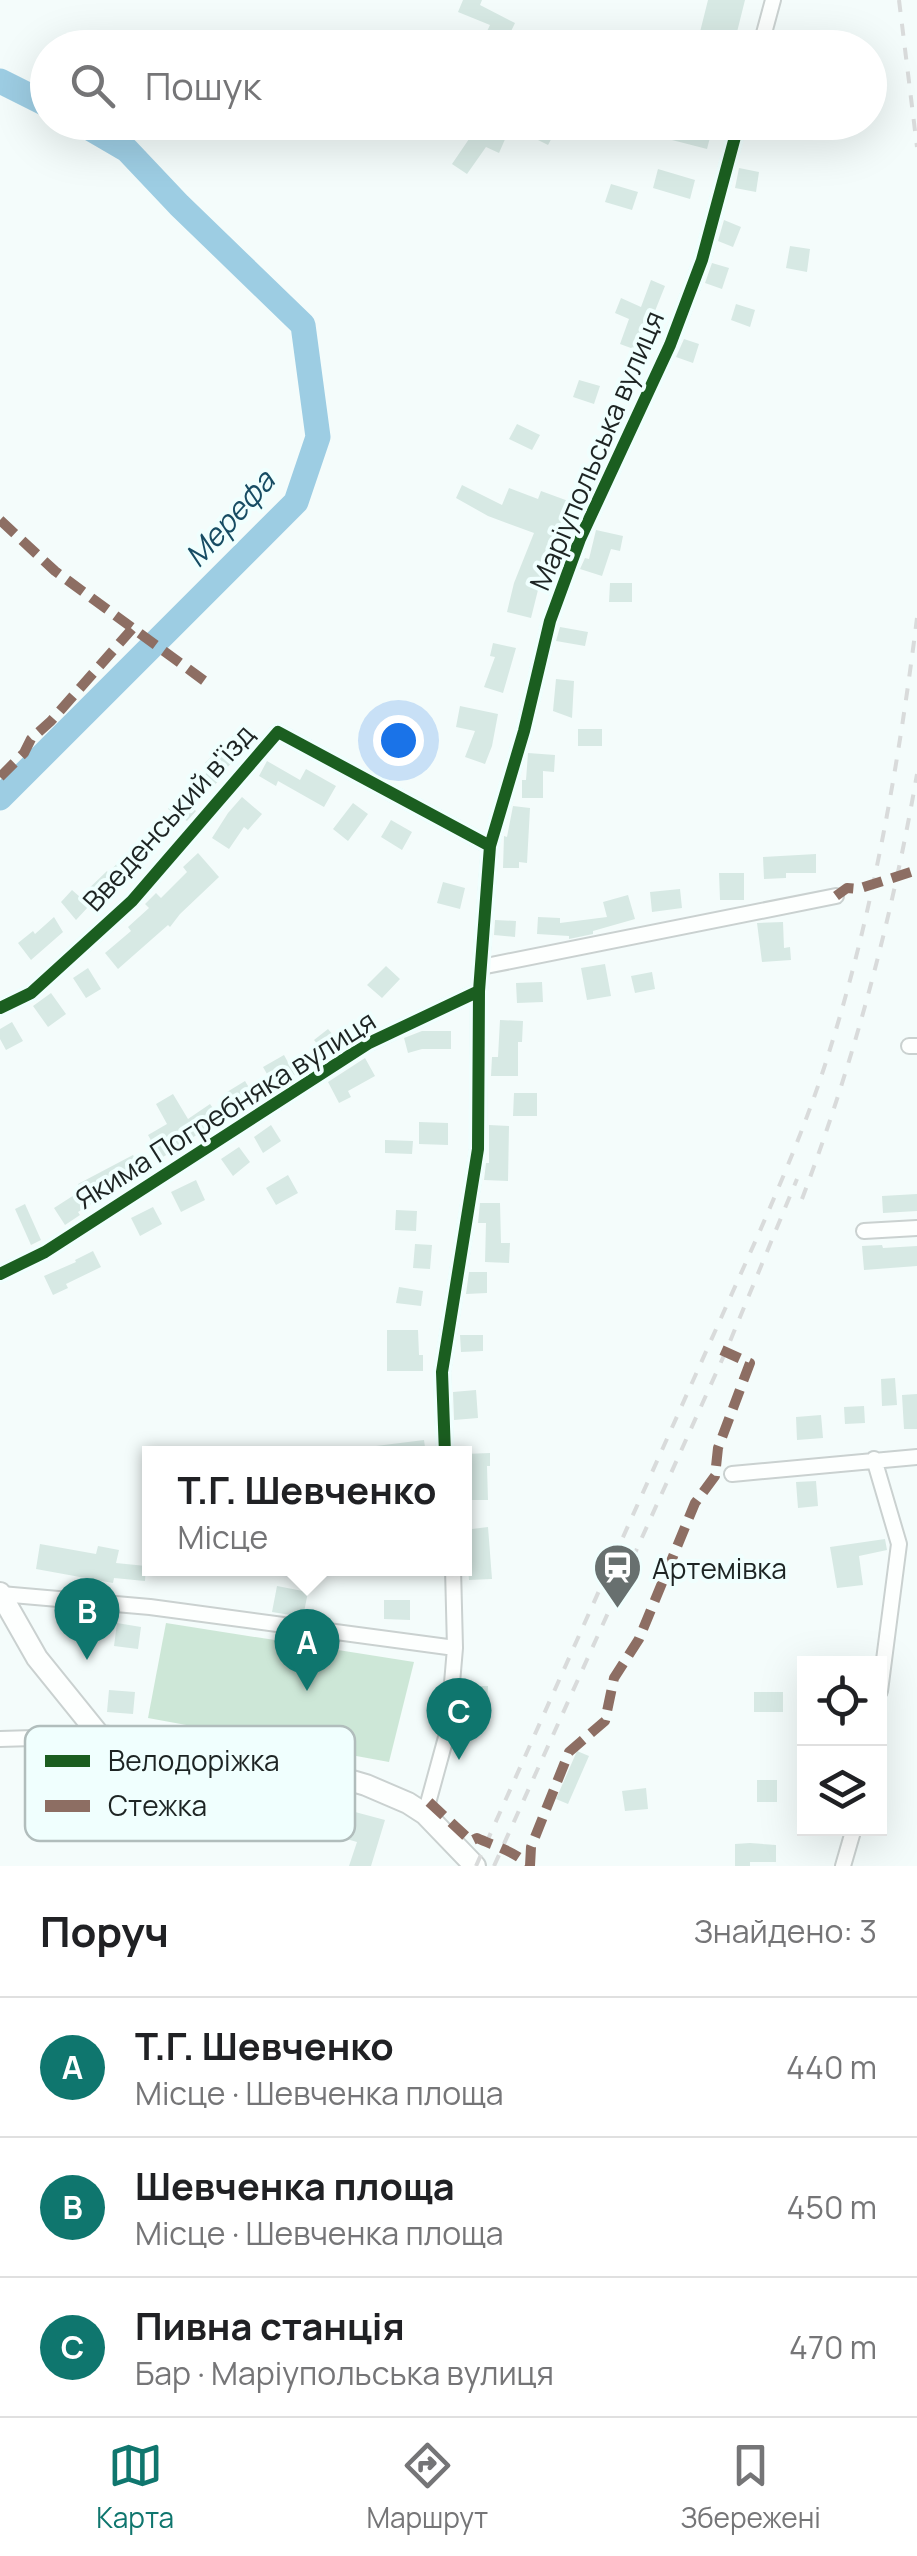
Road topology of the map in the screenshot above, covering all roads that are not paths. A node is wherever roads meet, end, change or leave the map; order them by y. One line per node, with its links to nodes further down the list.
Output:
1 (772, 0): 2 (street)
2 (764, 30)
3 (734, 140): 4 (street, Маріупольська вулиця)
4 (490, 846): 6 (street, Маріупольська вулиця); 8 (street, Введенський в'їзд)
5 (836, 896): 6 (street)
6 (481, 966): 7 (street, Маріупольська вулиця)
7 (479, 992): 11 (street, Якима Погребняка вулиця); 12 (street, Маріупольська вулиця)
8 (0, 1008)
9 (917, 1228): 10 (street)
10 (864, 1231)
11 (0, 1274)
12 (445, 1446)
13 (917, 1457): 14 (street)
14 (874, 1459): 15 (street); 19 (street)
15 (732, 1474)
16 (453, 1576): 18 (street)
17 (0, 1594): 18 (street); 20 (street)
18 (456, 1648): 24 (street)
19 (885, 1656)
20 (92, 1726)
21 (25, 1738): 22 (street)
22 (0, 1739)
23 (355, 1782): 24 (street)
24 (426, 1814): 26 (street)
25 (852, 1836): 27 (street)
26 (475, 1866)
27 (843, 1866)

